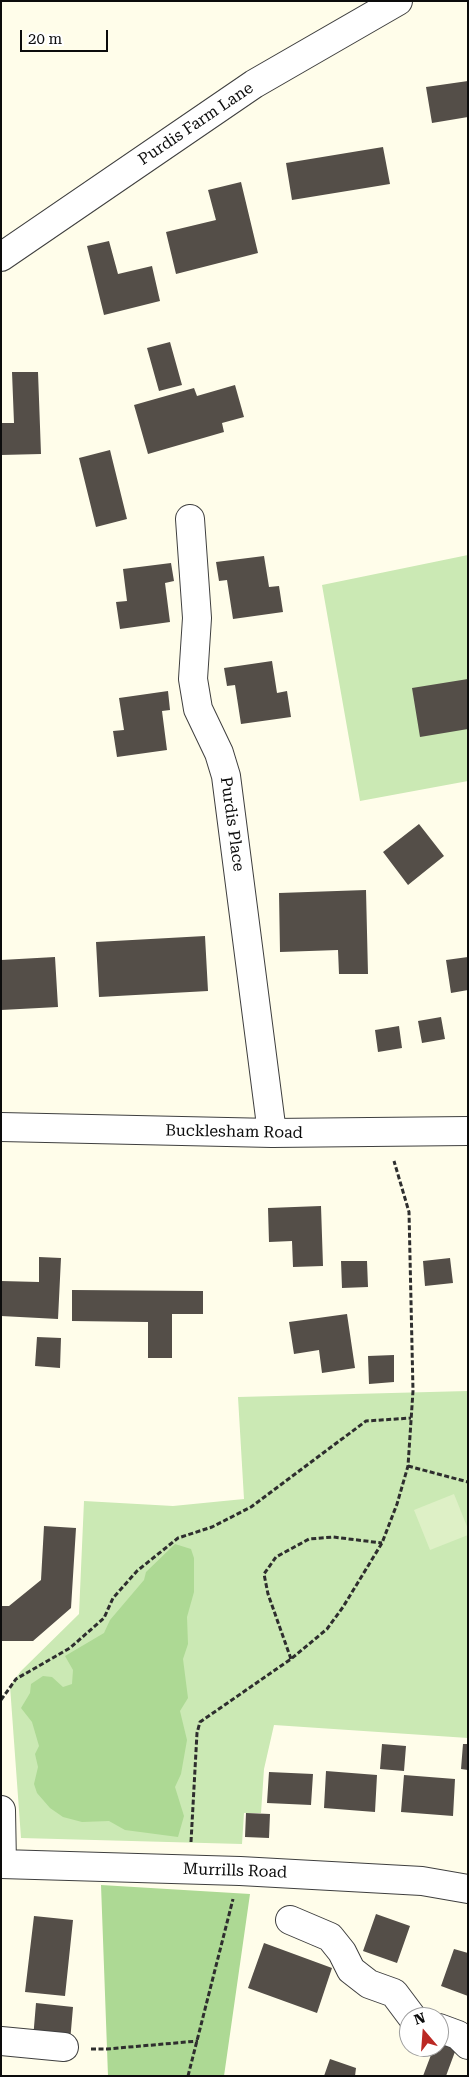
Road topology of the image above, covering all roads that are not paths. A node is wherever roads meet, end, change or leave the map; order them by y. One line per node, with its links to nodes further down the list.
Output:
1 (398, 1): 2 (street, Purdis Farm Lane)
2 (1, 257)
3 (190, 519): 6 (street, Purdis Place)
4 (1, 1127): 6 (street, Bucklesham Road)
5 (468, 1131): 6 (street, Bucklesham Road)
6 (272, 1133)
7 (1, 1810): 8 (street)
8 (2, 1864): 9 (street, Murrills Road)
9 (468, 1888)
10 (290, 1920): 11 (street)
11 (404, 2007)
12 (449, 2032): 14 (street)
13 (1, 2041): 15 (street)
14 (468, 2045)
15 (64, 2048)

